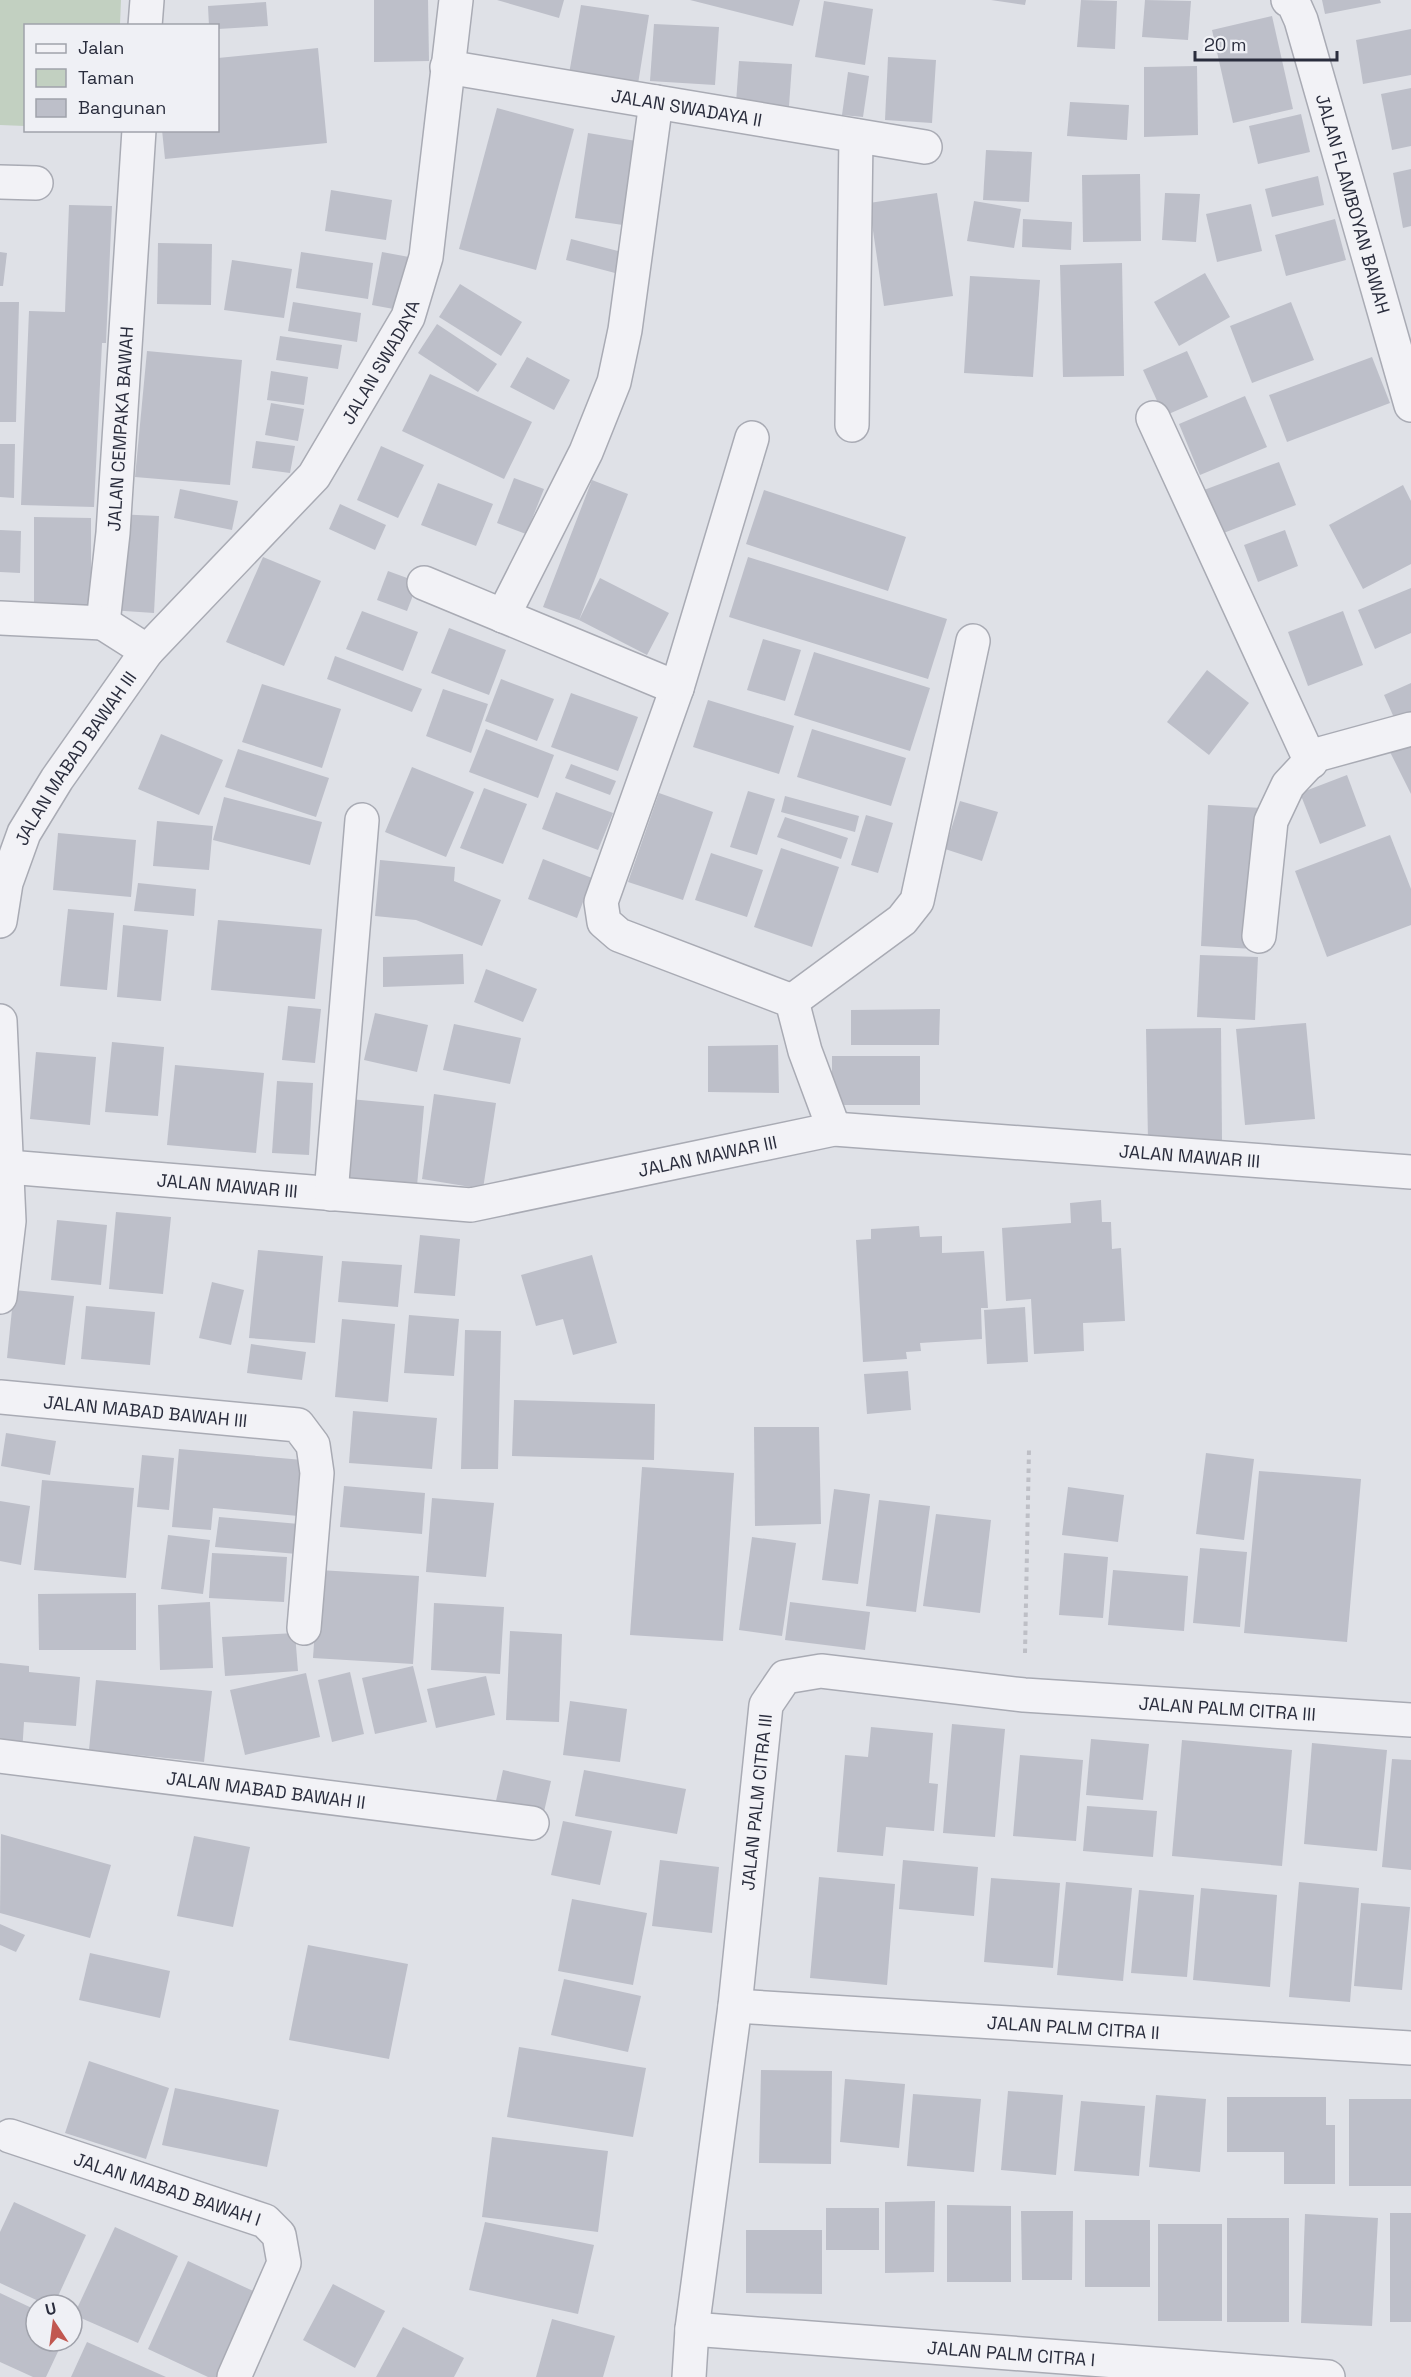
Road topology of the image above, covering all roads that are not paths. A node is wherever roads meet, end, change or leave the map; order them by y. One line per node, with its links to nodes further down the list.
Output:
1 (147, 0): 4 (street)
2 (456, 0): 5 (street, JALAN SWADAYA)
3 (1291, 1): 12 (street, JALAN FLAMBOYAN BAWAH)
4 (145, 24)
5 (447, 67): 6 (street, JALAN SWADAYA II); 21 (street, JALAN SWADAYA)
6 (657, 102): 8 (street, JALAN SWADAYA II); 17 (street)
7 (139, 132): 19 (street, JALAN CEMPAKA BAWAH)
8 (856, 136): 9 (street, JALAN SWADAYA II); 14 (street)
9 (925, 147)
10 (0, 182): 11 (street)
11 (36, 183)
12 (1411, 405)
13 (1153, 418): 24 (street)
14 (852, 425)
15 (752, 438): 22 (street)
16 (424, 583): 17 (street)
17 (503, 616): 22 (street)
18 (0, 618): 19 (street)
19 (103, 623): 21 (street)
20 (973, 641): 28 (street)
21 (147, 651): 26 (street, JALAN MABAD BAWAH III)
22 (677, 688): 28 (street)
23 (1411, 729): 24 (street)
24 (1311, 762): 27 (street)
25 (362, 820): 33 (street)
26 (0, 921)
27 (1259, 936)
28 (792, 1001): 30 (street)
29 (0, 1021): 31 (street)
30 (834, 1129): 32 (street, JALAN MAWAR III); 33 (street, JALAN MAWAR III)
31 (8, 1167): 33 (street, JALAN MAWAR III); 34 (street)
32 (1411, 1172)
33 (331, 1194)
34 (0, 1297)
35 (0, 1397): 36 (street, JALAN MABAD BAWAH III)
36 (304, 1628)
37 (1411, 1720): 40 (street, JALAN PALM CITRA III)
38 (0, 1756): 39 (street, JALAN MABAD BAWAH II)
39 (532, 1823)
40 (735, 2006): 41 (street, JALAN PALM CITRA II); 43 (street, JALAN PALM CITRA III)
41 (1411, 2048)
42 (3, 2143): 44 (street, JALAN MABAD BAWAH I)
43 (692, 2329): 45 (street, JALAN PALM CITRA III); 46 (street, JALAN PALM CITRA I)
44 (234, 2377)
45 (689, 2377)
46 (1328, 2377)

